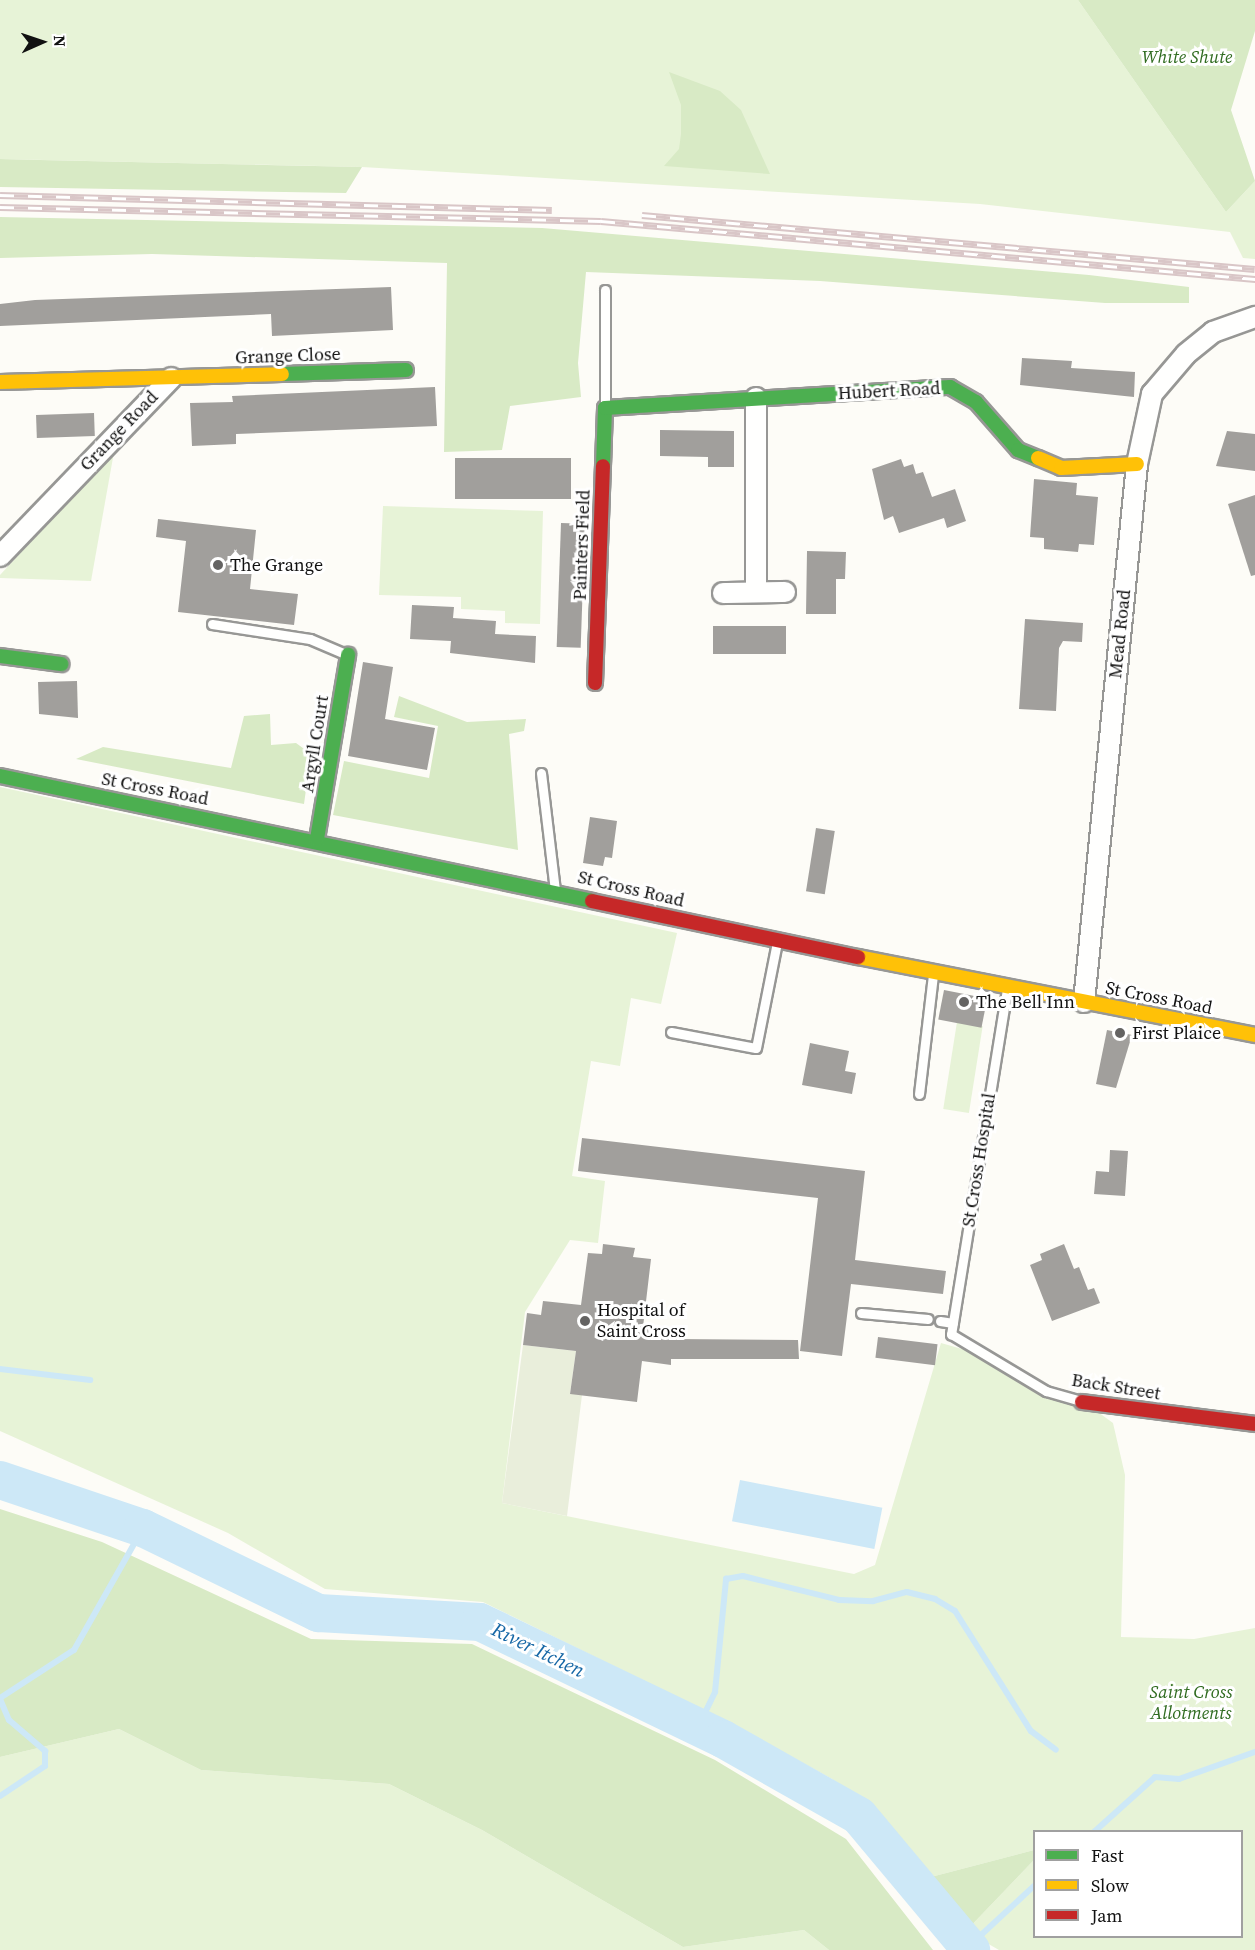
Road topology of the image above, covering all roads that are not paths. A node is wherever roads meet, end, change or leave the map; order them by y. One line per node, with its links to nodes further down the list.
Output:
1 (605, 290): 7 (lane)
2 (1253, 317): 8 (street, Mead Road)
3 (406, 370): 4 (street, Grange Close)
4 (171, 378): 5 (street, Grange Road); 9 (street, Grange Road)
5 (0, 382)
6 (756, 398): 7 (street, Hubert Road); 8 (street, Hubert Road); 10 (street)
7 (605, 408): 17 (street, Painters Field)
8 (1137, 464): 25 (street, Mead Road)
9 (0, 556)
10 (756, 592): 11 (street); 12 (street)
11 (785, 592)
12 (723, 593)
13 (212, 624): 14 (lane)
14 (348, 654): 20 (street, Argyll Court)
15 (0, 656): 16 (street)
16 (61, 664)
17 (595, 683)
18 (541, 773): 21 (lane)
19 (0, 776): 20 (street, St Cross Road)
20 (317, 839): 21 (street, St Cross Road)
21 (555, 891): 22 (street, St Cross Road)
22 (777, 940): 23 (street, St Cross Road); 26 (lane)
23 (934, 972): 24 (street, St Cross Road); 28 (lane)
24 (1007, 987): 25 (street, St Cross Road); 32 (lane, St Cross Hospital)
25 (1084, 1002): 27 (street, St Cross Road)
26 (671, 1032)
27 (1255, 1035)
28 (919, 1094)
29 (861, 1313): 30 (lane)
30 (928, 1319)
31 (940, 1321): 32 (lane)
32 (952, 1323): 33 (lane, St Cross Hospital)
33 (951, 1334): 34 (lane, Back Street)
34 (1082, 1402): 35 (street, Back Street)
35 (1255, 1424)

